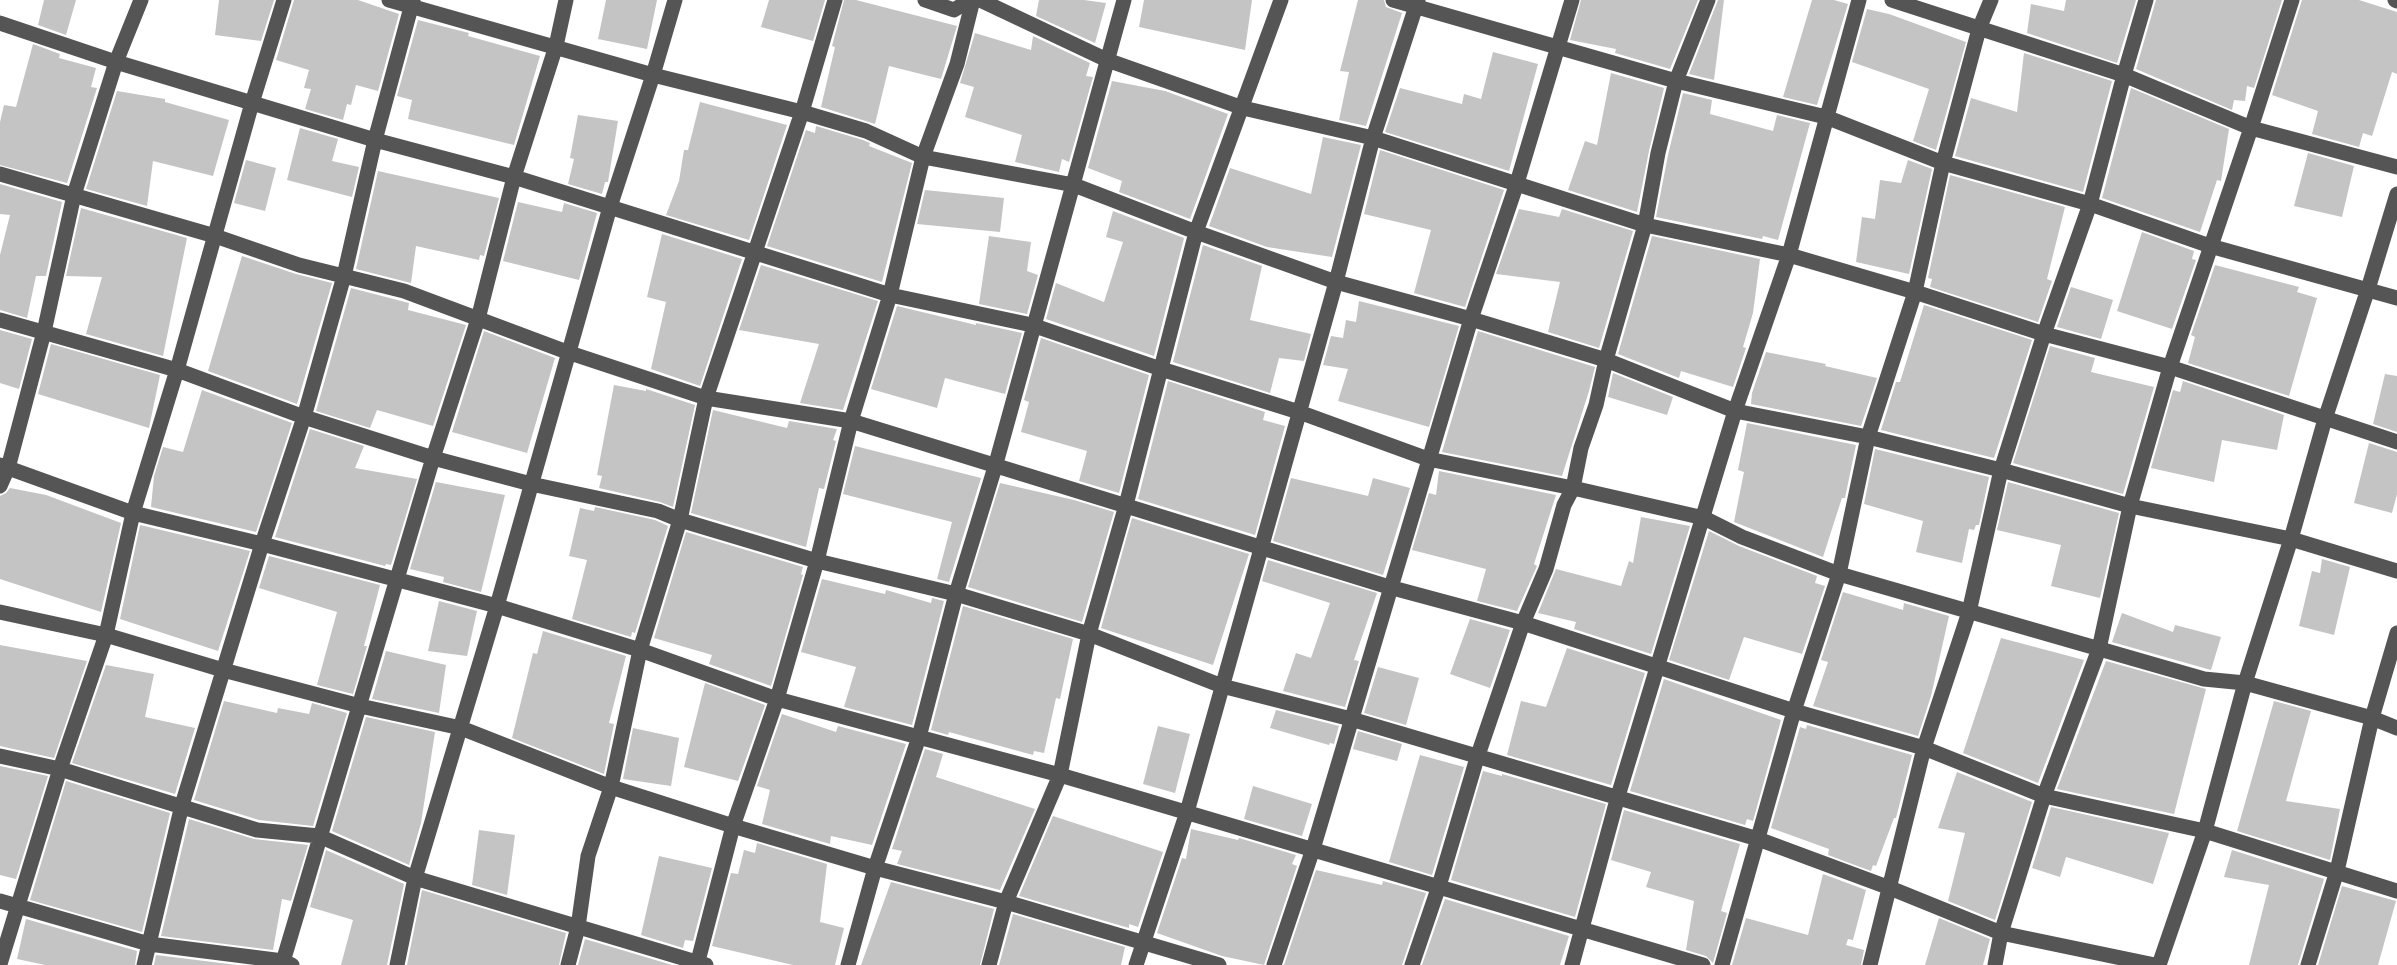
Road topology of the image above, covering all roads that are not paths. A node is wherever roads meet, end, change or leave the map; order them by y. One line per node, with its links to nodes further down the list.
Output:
1 (141, 0): 27 (street)
2 (284, 0): 31 (street)
3 (389, 0): 21 (street)
4 (567, 0): 24 (street)
5 (675, 0): 28 (street)
6 (835, 0): 33 (street)
7 (925, 0): 8 (street)
8 (972, 0): 38 (street)
9 (980, 0): 26 (street)
10 (1124, 0): 26 (street)
11 (1281, 0): 32 (street)
12 (1393, 0): 20 (street)
13 (1572, 0): 25 (street)
14 (1708, 0): 30 (street)
15 (1859, 0): 34 (street)
16 (1892, 0): 23 (street)
17 (1991, 0): 23 (street)
18 (2146, 0): 29 (street)
19 (2292, 0): 35 (street)
20 (1417, 3): 25 (street); 36 (street)
21 (411, 4): 24 (street); 37 (street)
22 (0, 23): 27 (street)
23 (1979, 29): 29 (street); 39 (street)
24 (556, 46): 28 (street); 42 (street)
25 (1557, 46): 30 (street); 43 (street)
26 (1107, 60): 32 (street); 44 (street)
27 (116, 62): 31 (street); 46 (street)
28 (653, 75): 33 (street); 48 (street)
29 (2124, 75): 35 (street); 47 (street)
30 (1676, 81): 34 (street); 49 (street)
31 (252, 103): 37 (street); 51 (street)
32 (1243, 108): 36 (street); 50 (street)
33 (802, 112): 38 (street); 53 (street)
34 (1826, 117): 39 (street); 54 (street)
35 (2251, 128): 40 (street); 52 (street)
36 (1373, 138): 43 (street); 56 (street)
37 (375, 140): 42 (street); 55 (street)
38 (923, 158): 44 (street); 59 (street)
39 (1943, 163): 47 (street); 58 (street)
40 (2397, 167)
41 (0, 174): 46 (street)
42 (514, 177): 48 (street); 61 (street)
43 (1518, 183): 49 (street); 62 (street)
44 (1074, 185): 50 (street); 64 (street)
45 (2397, 194): 57 (street)
46 (74, 195): 51 (street); 65 (street)
47 (2090, 204): 52 (street); 66 (street)
48 (610, 207): 53 (street); 67 (street)
49 (1645, 225): 54 (street); 68 (street)
50 (1196, 232): 56 (street); 70 (street)
51 (214, 236): 55 (street); 71 (street)
52 (2210, 246): 57 (street); 69 (street)
53 (754, 254): 59 (street); 72 (street)
54 (1789, 255): 58 (street); 73 (street)
55 (344, 276): 61 (street); 75 (street)
56 (1336, 282): 62 (street); 74 (street)
57 (2368, 289): 60 (street); 76 (street)
58 (1915, 292): 66 (street); 78 (street)
59 (890, 295): 64 (street); 77 (street)
60 (2397, 298)
61 (478, 319): 67 (street); 80 (street)
62 (1471, 319): 68 (street); 81 (street)
63 (0, 320): 65 (street)
64 (1032, 325): 70 (street); 83 (street)
65 (44, 332): 71 (street); 82 (street)
66 (2044, 334): 69 (street); 84 (street)
67 (567, 352): 72 (street); 85 (street)
68 (1606, 360): 73 (street); 87 (street)
69 (2170, 367): 76 (street); 89 (street)
70 (1161, 369): 74 (street); 88 (street)
71 (177, 370): 75 (street); 90 (street)
72 (706, 398): 77 (street); 92 (street)
73 (1735, 411): 78 (street); 91 (street)
74 (1299, 412): 81 (street); 95 (street)
75 (304, 417): 80 (street); 94 (street)
76 (2325, 418): 79 (street); 93 (street)
77 (851, 422): 83 (street); 96 (street)
78 (1868, 437): 84 (street); 98 (street)
79 (2397, 442)
80 (433, 458): 85 (street); 99 (street)
81 (1428, 459): 87 (street); 100 (street)
82 (4, 466): 86 (street); 90 (street)
83 (995, 467): 88 (street); 101 (street)
84 (2001, 470): 89 (street); 104 (street)
85 (531, 484): 92 (street); 102 (street)
86 (0, 486)
87 (1573, 488): 91 (street); 105 (street)
88 (1126, 505): 95 (street); 107 (street)
89 (2130, 506): 93 (street); 109 (street)
90 (133, 513): 94 (street); 108 (street)
91 (1704, 518): 98 (street); 111 (street)
92 (680, 520): 96 (street); 110 (street)
93 (2291, 539): 97 (street); 113 (street)
94 (262, 544): 99 (street); 112 (street)
95 (1261, 546): 100 (street); 114 (street)
96 (817, 561): 101 (street); 115 (street)
97 (2397, 572)
98 (1839, 574): 104 (street); 117 (street)
99 (397, 579): 102 (street); 116 (street)
100 (1389, 587): 105 (street); 119 (street)
101 (956, 594): 107 (street); 122 (street)
102 (497, 606): 110 (street); 120 (street)
103 (0, 612): 108 (street)
104 (1969, 612): 109 (street); 123 (street)
105 (1523, 623): 111 (street); 125 (street)
106 (2397, 633): 118 (street)
107 (1089, 634): 114 (street); 127 (street)
108 (106, 635): 112 (street); 126 (street)
109 (2099, 649): 113 (street); 130 (street)
110 (640, 650): 115 (street); 128 (street)
111 (1659, 666): 117 (street); 129 (street)
112 (223, 670): 116 (street); 131 (street)
113 (2245, 683): 118 (street); 134 (street)
114 (1222, 686): 119 (street); 132 (street)
115 (777, 699): 122 (street); 133 (street)
116 (360, 706): 120 (street); 135 (street)
117 (1794, 711): 123 (street); 136 (street)
118 (2372, 718): 121 (street); 139 (street)
119 (1351, 719): 125 (street); 137 (street)
120 (461, 728): 128 (street); 140 (street)
121 (2397, 728)
122 (919, 737): 127 (street); 138 (street)
123 (1924, 748): 130 (street); 142 (street)
124 (0, 756): 126 (street)
125 (1477, 758): 129 (street); 141 (street)
126 (60, 769): 131 (street); 146 (street)
127 (1060, 775): 132 (street); 145 (street)
128 (610, 787): 133 (street); 147 (street)
129 (1618, 796): 136 (street); 148 (street)
130 (2044, 796): 134 (street); 149 (street)
131 (182, 805): 135 (street); 151 (street)
132 (1187, 812): 137 (street); 150 (street)
133 (733, 826): 138 (street); 154 (street)
134 (2205, 831): 139 (street); 169 (street)
135 (319, 836): 140 (street); 153 (street)
136 (1758, 839): 142 (street); 166 (street)
137 (1312, 849): 141 (street); 162 (street)
138 (875, 868): 145 (street); 158 (street)
139 (2337, 871): 143 (street); 170 (street)
140 (415, 878): 147 (street); 156 (street)
141 (1439, 886): 148 (street); 163 (street)
142 (1890, 888): 149 (street); 167 (street)
143 (2397, 891)
144 (0, 901): 146 (street)
145 (1006, 902): 150 (street); 159 (street)
146 (18, 905): 151 (street); 152 (street)
147 (578, 927): 154 (street); 157 (street)
148 (1582, 929): 164 (street); 165 (street)
149 (2001, 933): 168 (street); 169 (street)
150 (1144, 942): 160 (street); 161 (street)
151 (149, 944): 153 (street); 155 (street)
152 (0, 964)
153 (286, 964)
154 (701, 964)
155 (144, 965)
156 (397, 965)
157 (568, 965)
158 (848, 965)
159 (989, 965)
160 (1136, 965)
161 (1219, 965)
162 (1274, 965)
163 (1412, 965)
164 (1572, 965)
165 (1703, 965)
166 (1722, 965)
167 (1870, 965)
168 (1995, 965)
169 (2157, 965)
170 (2308, 965)

